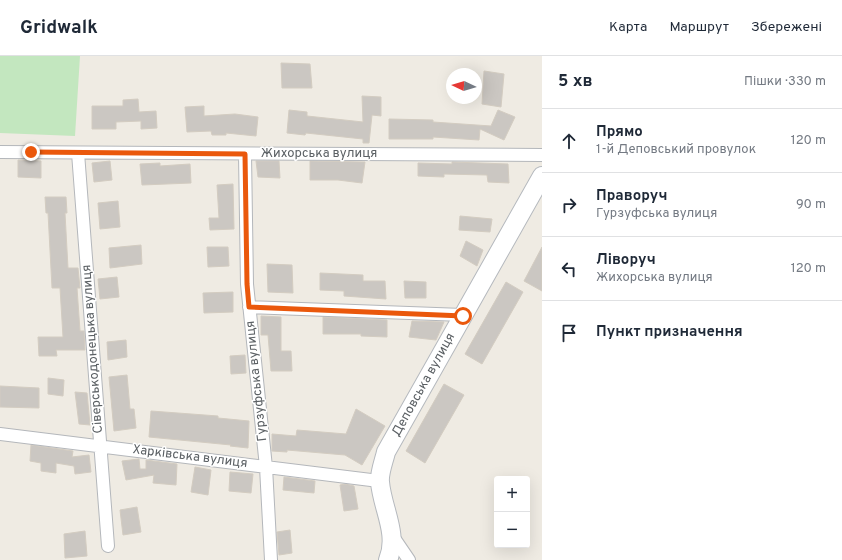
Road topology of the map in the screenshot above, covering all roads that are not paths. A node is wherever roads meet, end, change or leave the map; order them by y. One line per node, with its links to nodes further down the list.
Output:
1 (0, 152): 2 (street, Жихорська вулиця)
2 (78, 152): 3 (street, Жихорська вулиця); 9 (street, Сіверськодонецька вулиця)
3 (245, 154): 4 (street, Жихорська вулиця); 6 (street, Гурзуфська вулиця)
4 (542, 154)
5 (542, 176): 7 (main road, Деповська вулиця)
6 (249, 307): 7 (street); 10 (street, Гурзуфська вулиця)
7 (463, 316): 11 (main road, Деповська вулиця)
8 (0, 434): 9 (street, Харківська вулиця)
9 (101, 446): 10 (street, Харківська вулиця); 13 (street, Сіверськодонецька вулиця)
10 (266, 467): 11 (street, Харківська вулиця); 14 (street, Гурзуфська вулиця)
11 (380, 481): 12 (main road, Деповська вулиця)
12 (391, 534): 15 (main road); 16 (street, Деповська вулиця)
13 (108, 546)
14 (271, 560)
15 (388, 560)
16 (409, 560)

